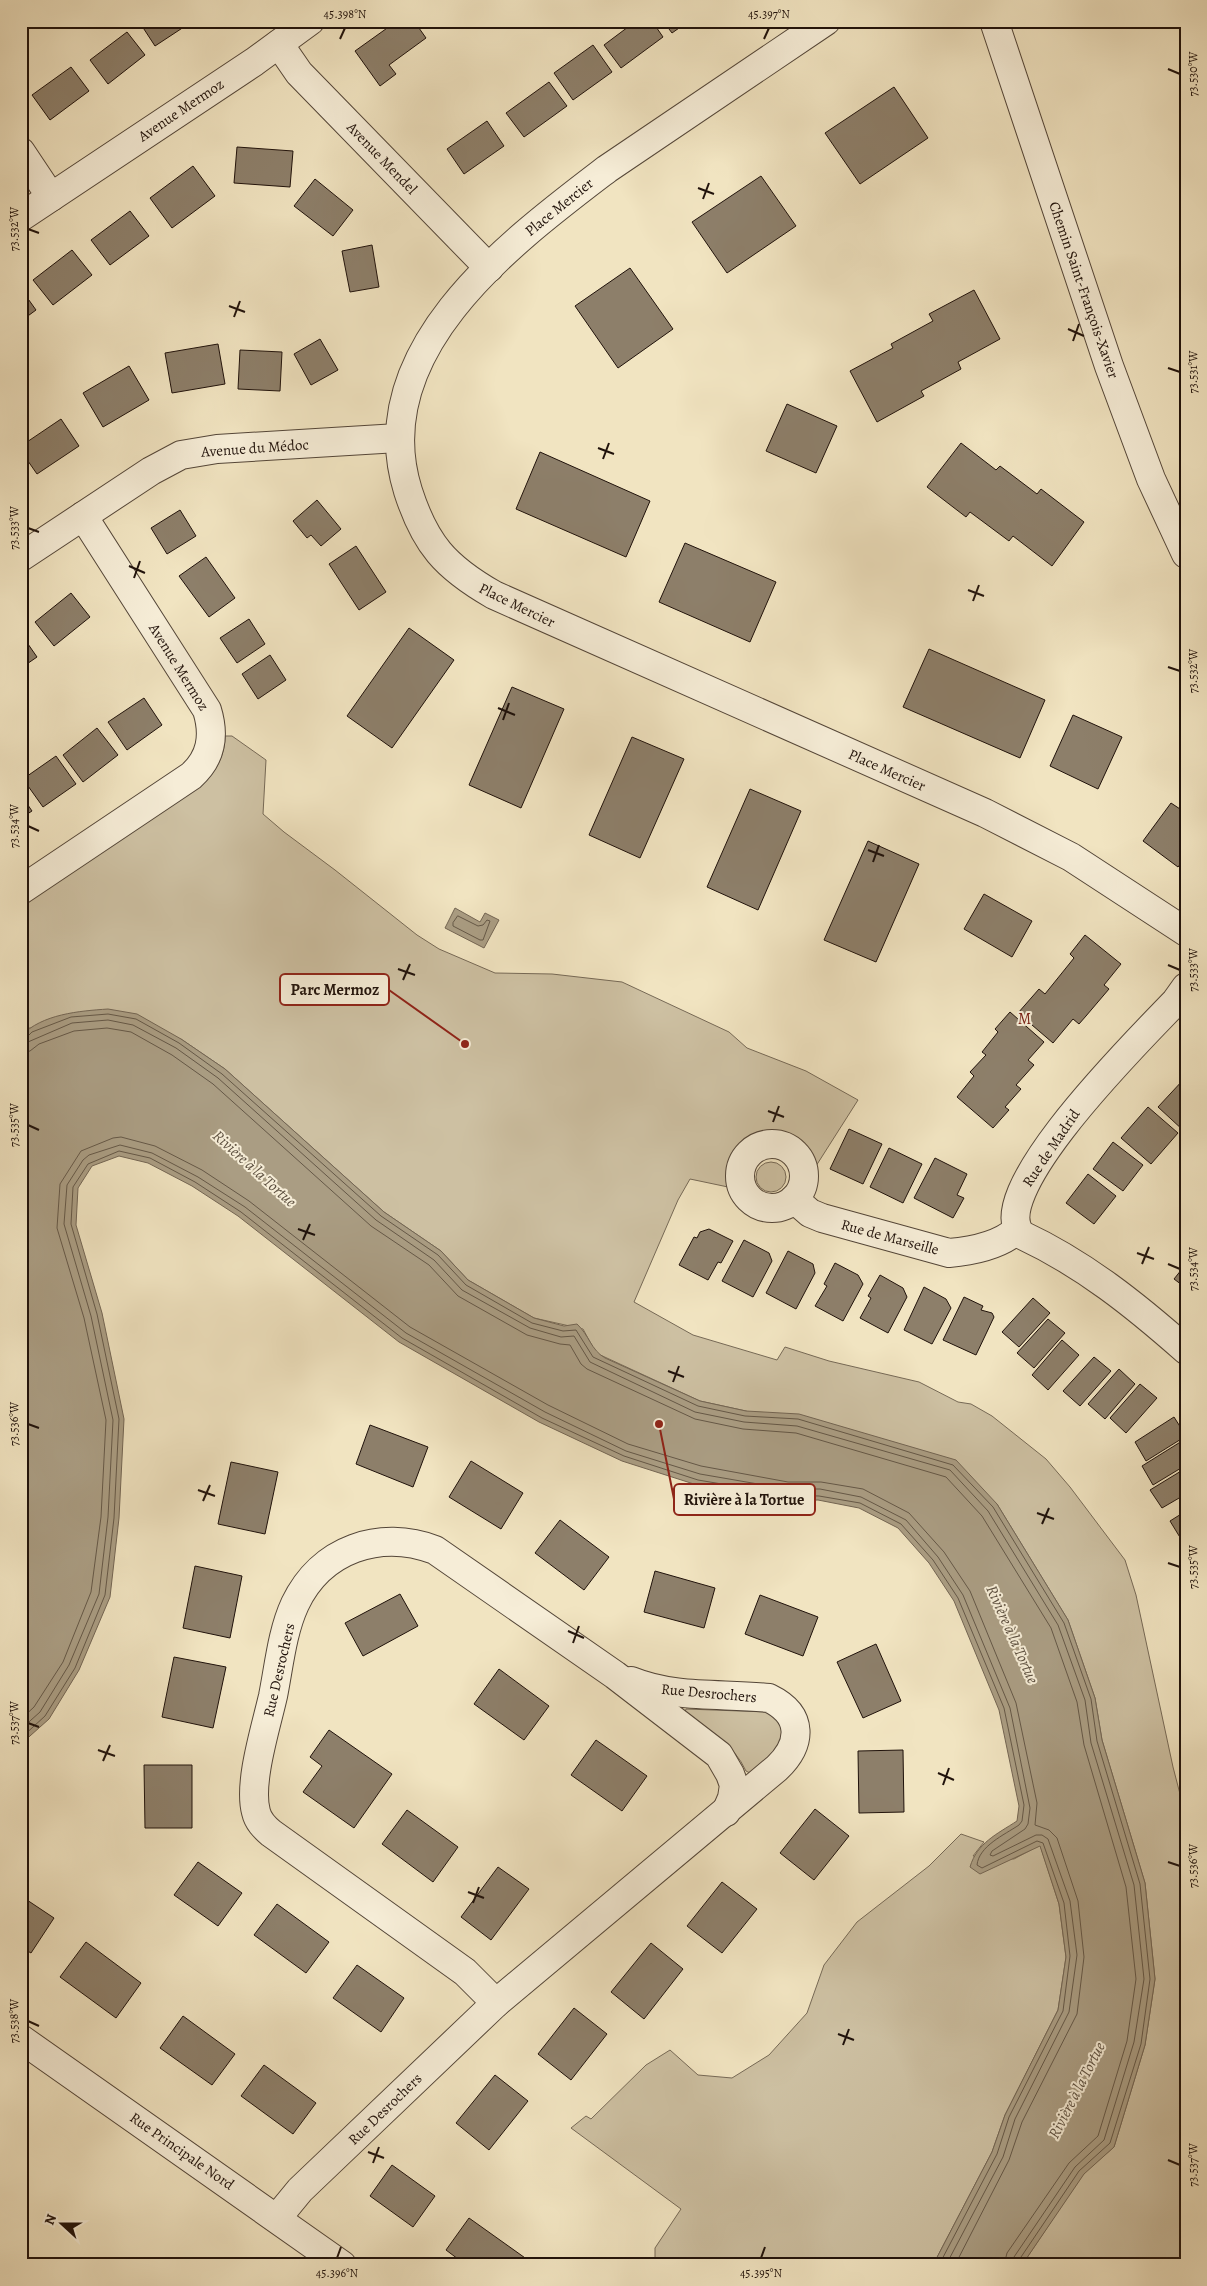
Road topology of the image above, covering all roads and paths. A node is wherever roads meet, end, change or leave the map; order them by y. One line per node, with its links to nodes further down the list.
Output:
1 (310, 21): 4 (street, Avenue Mermoz)
2 (826, 21): 8 (street, Place Mercier)
3 (994, 21): 11 (street, Chemin Saint-François-Xavier)
4 (279, 44): 6 (street, Avenue Mermoz); 8 (street, Avenue Mendel)
5 (21, 152): 6 (street)
6 (51, 197): 7 (street, Avenue Mermoz)
7 (21, 217)
8 (489, 268): 9 (street, Place Mercier)
9 (398, 438): 10 (street, Avenue du Médoc); 14 (street, Place Mercier)
10 (83, 516): 12 (street, Avenue du Médoc); 13 (street, Avenue Mermoz)
11 (1186, 554)
12 (21, 557)
13 (21, 890)
14 (1186, 932)
15 (1186, 987): 17 (street, Rue de Madrid)
16 (794, 1199): 17 (street, Rue de Marseille)
17 (1017, 1230): 18 (street)
18 (1186, 1350)
19 (615, 1675): 20 (street, Rue Desrochers); 20 (street, Rue Desrochers); 21 (street, Rue Desrochers)
20 (726, 1812): 21 (street, Rue Desrochers)
21 (496, 2003): 23 (street, Rue Desrochers)
22 (21, 2039): 23 (street, Rue Principale Nord)
23 (277, 2218): 24 (street, Rue Principale Nord)
24 (342, 2265)

